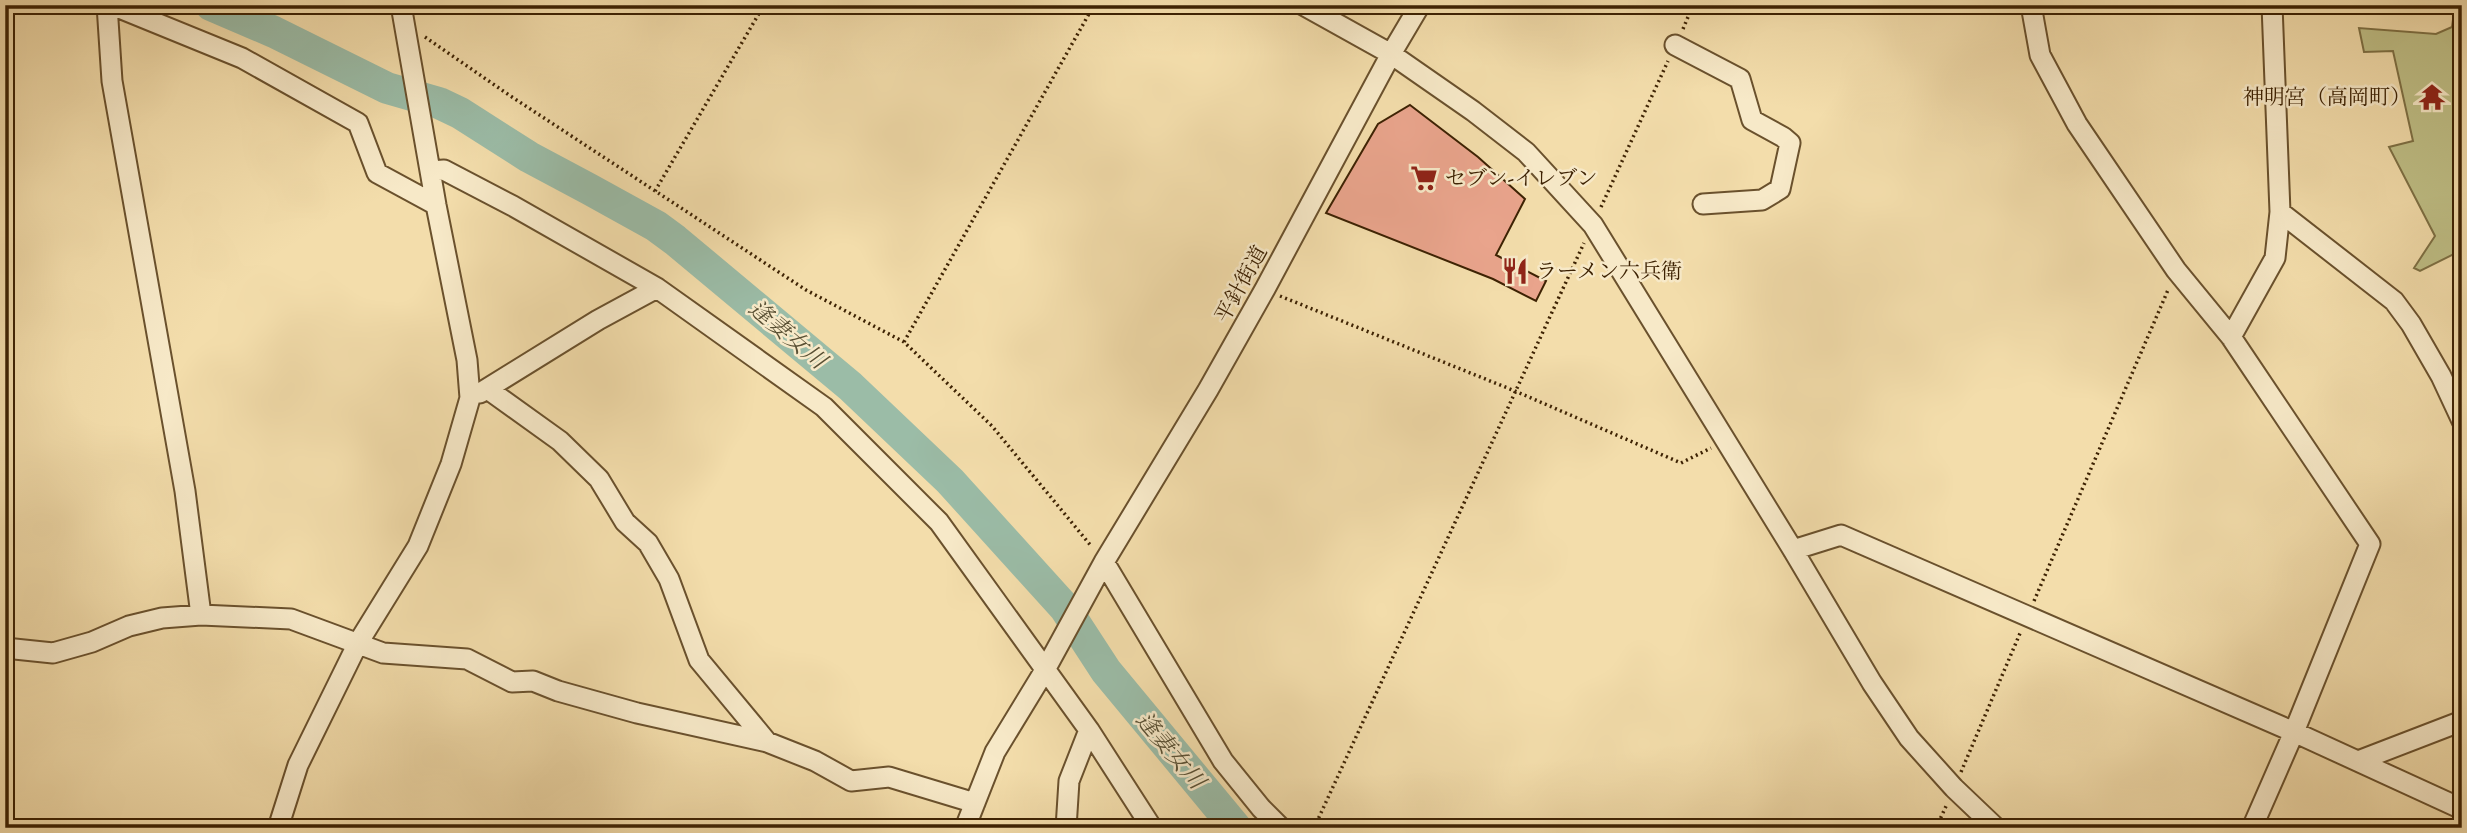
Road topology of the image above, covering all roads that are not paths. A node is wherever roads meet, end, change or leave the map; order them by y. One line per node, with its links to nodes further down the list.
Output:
1 (110, 5): 11 (street); 20 (street)
2 (1303, 5): 8 (street)
3 (1420, 5): 8 (street, 平針街道)
4 (2031, 5): 14 (street)
5 (2272, 5): 12 (street)
6 (403, 14): 9 (street)
7 (1675, 45): 10 (street)
8 (1391, 54): 18 (street); 19 (street, 平針街道)
9 (431, 171): 11 (street); 13 (street)
10 (1703, 204)
11 (436, 205): 16 (street)
12 (2280, 212): 14 (street); 17 (street)
13 (657, 288): 15 (street); 23 (street)
14 (2231, 337): 26 (street)
15 (489, 390): 16 (street); 27 (street)
16 (470, 398): 21 (street)
17 (2462, 421)
18 (1793, 550): 26 (street); 36 (street)
19 (1104, 562): 23 (street, 平針街道); 35 (street)
20 (201, 615): 21 (street); 22 (street)
21 (358, 643): 27 (street); 31 (street)
22 (5, 648)
23 (1045, 670): 25 (street); 29 (street)
24 (2462, 721): 28 (street)
25 (1088, 730): 33 (street); 34 (street)
26 (2294, 732): 28 (street); 37 (street)
27 (767, 742): 29 (street)
28 (2358, 761): 30 (street)
29 (975, 803): 32 (street)
30 (2462, 809)
31 (278, 828)
32 (965, 828)
33 (1066, 828)
34 (1153, 828)
35 (1281, 828)
36 (1996, 828)
37 (2252, 828)

